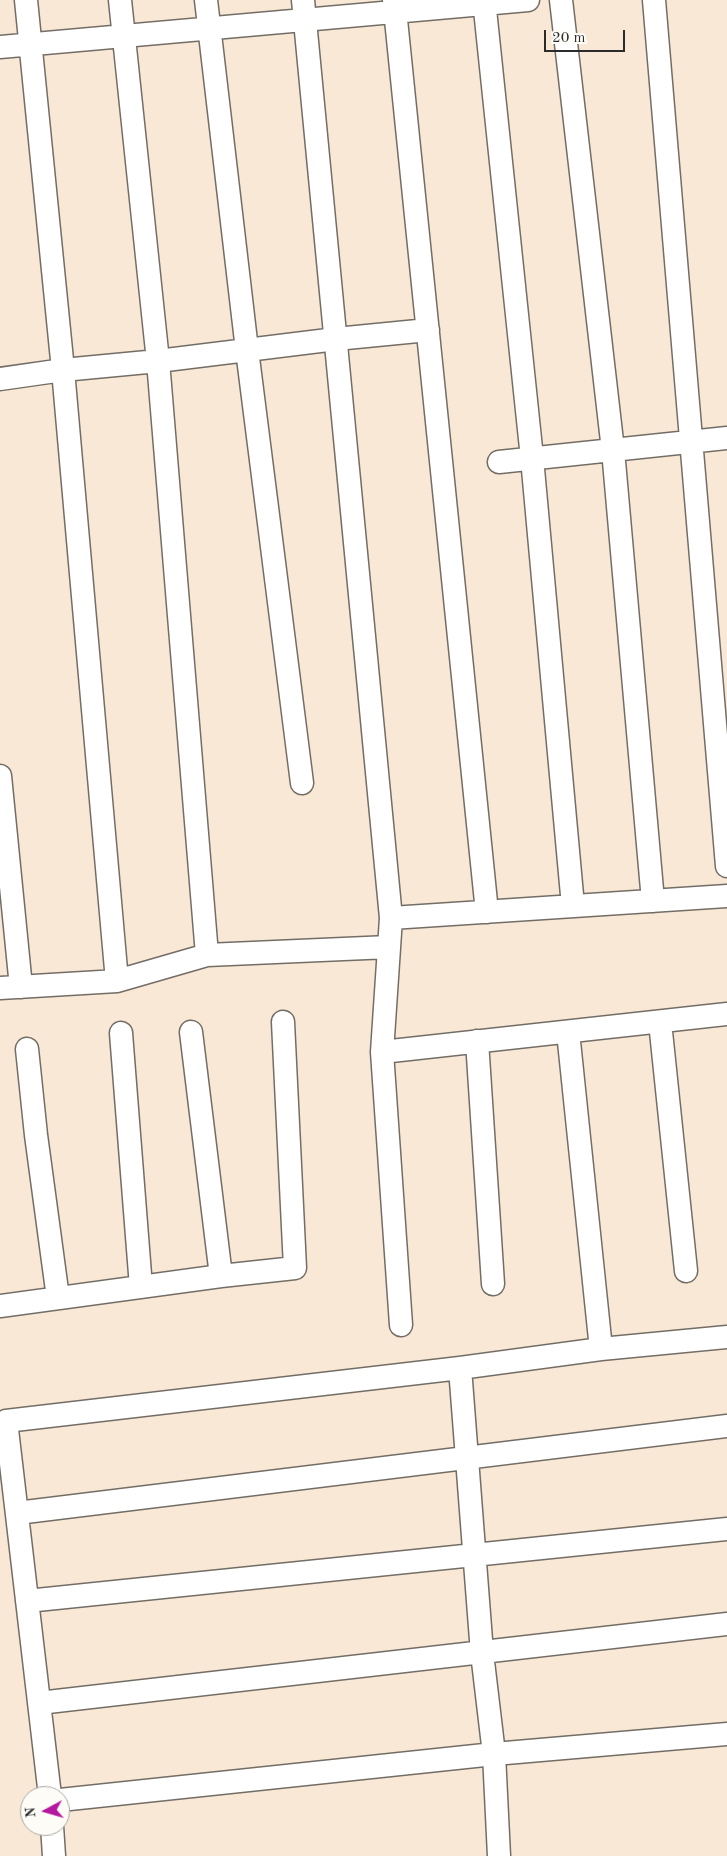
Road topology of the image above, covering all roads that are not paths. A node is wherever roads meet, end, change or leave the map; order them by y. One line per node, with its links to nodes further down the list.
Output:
1 (26, 0): 12 (street)
2 (120, 0): 11 (street)
3 (206, 0): 10 (street)
4 (528, 0): 7 (street)
5 (561, 0): 22 (street)
6 (654, 0): 21 (street)
7 (484, 2): 8 (street); 23 (street)
8 (395, 6): 9 (street); 14 (street)
9 (304, 10): 10 (street); 15 (street)
10 (208, 29): 11 (street); 16 (street)
11 (123, 36): 12 (street); 17 (street)
12 (30, 44): 13 (street); 18 (street)
13 (0, 47)
14 (428, 330): 15 (street); 31 (street)
15 (336, 339): 16 (street); 32 (street)
16 (246, 350): 17 (street); 26 (street)
17 (158, 361): 18 (street); 34 (street)
18 (63, 370): 19 (street); 35 (street)
19 (0, 379)
20 (727, 438): 21 (street)
21 (691, 442): 22 (street); 27 (street)
22 (613, 450): 23 (street); 29 (street)
23 (532, 458): 24 (street); 30 (street)
24 (498, 462)
25 (0, 776): 36 (street)
26 (302, 783)
27 (727, 866)
28 (727, 896): 29 (street)
29 (653, 901): 30 (street)
30 (573, 906): 31 (street)
31 (487, 912): 32 (street)
32 (391, 918): 33 (street)
33 (389, 948): 34 (street); 45 (street)
34 (207, 955): 35 (street)
35 (117, 981): 36 (street)
36 (11, 988)
37 (727, 1014): 39 (street)
38 (283, 1022): 47 (street)
39 (660, 1022): 42 (street); 46 (street)
40 (121, 1032): 49 (street)
41 (191, 1032): 47 (street)
42 (568, 1032): 43 (street); 54 (street)
43 (477, 1041): 45 (street); 48 (street)
44 (27, 1049): 50 (street)
45 (382, 1052): 52 (street)
46 (686, 1271)
47 (222, 1276): 49 (street)
48 (493, 1284)
49 (142, 1287): 50 (street)
50 (58, 1298): 51 (street)
51 (0, 1306)
52 (401, 1325)
53 (727, 1337): 54 (street)
54 (601, 1349): 55 (street)
55 (460, 1368): 57 (street); 58 (street)
56 (727, 1426): 57 (street)
57 (467, 1459): 58 (street); 60 (street)
58 (17, 1512): 61 (street)
59 (727, 1529): 60 (street)
60 (474, 1555): 61 (street); 63 (street)
61 (27, 1601): 64 (street)
62 (727, 1624): 63 (street)
63 (482, 1653): 64 (street); 66 (street)
64 (39, 1703): 67 (street)
65 (727, 1734): 66 (street)
66 (494, 1754): 68 (street); 71 (street)
67 (49, 1786)
68 (70, 1799)
69 (53, 1836): 70 (street)
70 (54, 1856)
71 (499, 1856)

